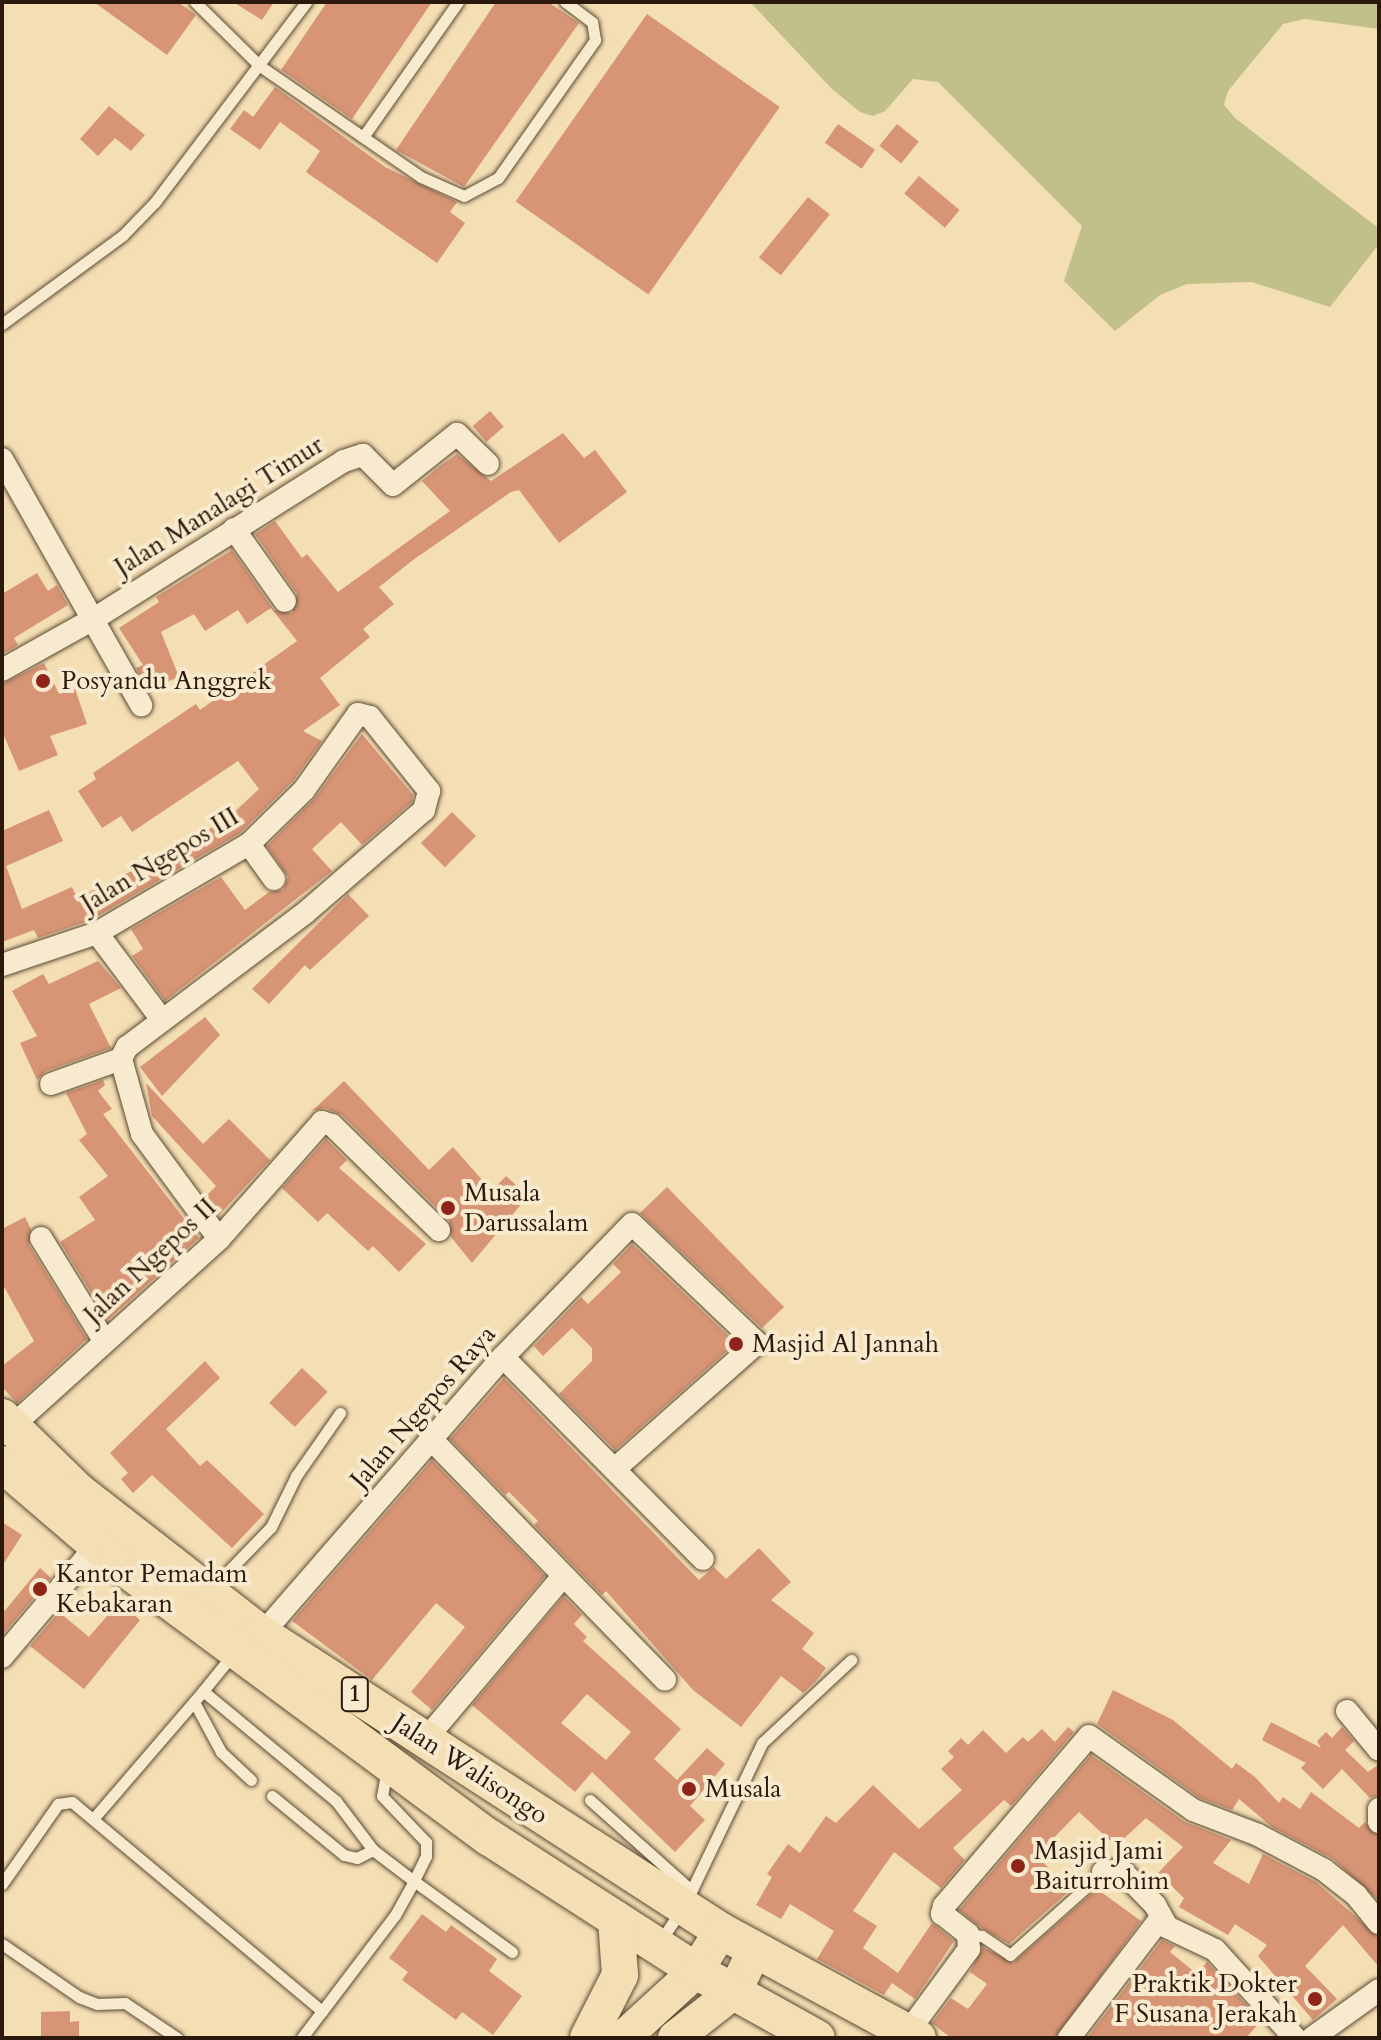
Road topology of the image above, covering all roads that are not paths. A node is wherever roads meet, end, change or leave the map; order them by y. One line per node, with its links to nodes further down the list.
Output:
1 (195, 2): 5 (lane)
2 (306, 2): 5 (lane)
3 (458, 2): 6 (lane)
4 (565, 2): 6 (lane)
5 (260, 66): 6 (lane); 7 (lane)
6 (363, 137)
7 (2, 324)
8 (2, 459): 12 (street)
9 (488, 464): 10 (street, Jalan Manalagi Timur)
10 (234, 529): 11 (street); 12 (street, Jalan Manalagi Timur)
11 (285, 601)
12 (90, 620): 13 (street, Jalan Manalagi Timur); 14 (street)
13 (2, 670)
14 (141, 705)
15 (249, 844): 16 (street); 17 (street, Jalan Ngepos III); 19 (street, Jalan Ngepos III)
16 (274, 879)
17 (97, 933): 18 (street, Jalan Ngepos III); 19 (street)
18 (2, 965)
19 (162, 1020): 20 (street)
20 (121, 1059): 21 (street); 24 (street)
21 (51, 1084)
22 (439, 1230): 24 (street, Jalan Ngepos II)
23 (41, 1238): 25 (street)
24 (219, 1239): 25 (street, Jalan Ngepos II)
25 (105, 1342): 28 (street, Jalan Ngepos II)
26 (503, 1357): 29 (street, Jalan Ngepos Raya); 31 (street); 31 (street, Jalan Ngepos Raya)
27 (340, 1413): 35 (lane)
28 (6, 1422): 32 (highway, Jalan Walisongo / 1)
29 (430, 1438): 34 (street); 36 (street, Jalan Ngepos Raya)
30 (2, 1464): 32 (highway, Jalan Walisongo / 1)
31 (617, 1467): 33 (street)
32 (95, 1531): 35 (highway, Jalan Walisongo / 1); 36 (highway, Jalan Walisongo / 1); 37 (street)
33 (703, 1559)
34 (563, 1576): 39 (street); 43 (street)
35 (209, 1592): 36 (highway, Jalan Walisongo / 1)
36 (250, 1642): 40 (lane); 43 (highway, Jalan Walisongo / 1); 45 (highway, Jalan Walisongo / 1)
37 (2, 1657)
38 (851, 1660): 56 (lane)
39 (665, 1680)
40 (203, 1691): 41 (lane); 52 (lane)
41 (194, 1702): 46 (lane); 50 (lane)
42 (1347, 1711): 44 (street)
43 (425, 1740): 56 (highway, Jalan Walisongo / 1)
44 (1379, 1750)
45 (388, 1763): 54 (lane); 57 (highway, Jalan Walisongo / 1)
46 (251, 1780)
47 (272, 1796): 52 (lane)
48 (590, 1800): 56 (lane)
49 (1379, 1809): 51 (street)
50 (93, 1819): 55 (lane); 69 (lane)
51 (1379, 1822)
52 (373, 1850): 54 (lane)
53 (1103, 1872): 58 (street); 61 (lane)
54 (414, 1881): 65 (lane); 69 (lane)
55 (2, 1884)
56 (687, 1898): 60 (highway, Jalan Walisongo / 1); 63 (lane)
57 (616, 1919): 63 (highway, Jalan Walisongo / 1); 73 (highway)
58 (1160, 1919): 77 (street); 78 (street)
59 (1379, 1923): 61 (street)
60 (721, 1931): 64 (highway, 1); 66 (main road)
61 (968, 1934): 70 (street)
62 (2, 1944): 71 (lane)
63 (657, 1946): 66 (highway, Jalan Walisongo / 1)
64 (754, 1951): 68 (main road); 70 (highway, 1)
65 (512, 1952)
66 (696, 1971): 68 (highway, 1); 74 (main road)
67 (1379, 1990): 79 (street)
68 (735, 1991): 75 (main road); 76 (highway, 1)
69 (322, 2011): 72 (lane)
70 (913, 2035)
71 (177, 2038)
72 (302, 2038)
73 (588, 2038)
74 (623, 2038)
75 (675, 2038)
76 (817, 2038)
77 (1069, 2038)
78 (1295, 2038)
79 (1312, 2038)

